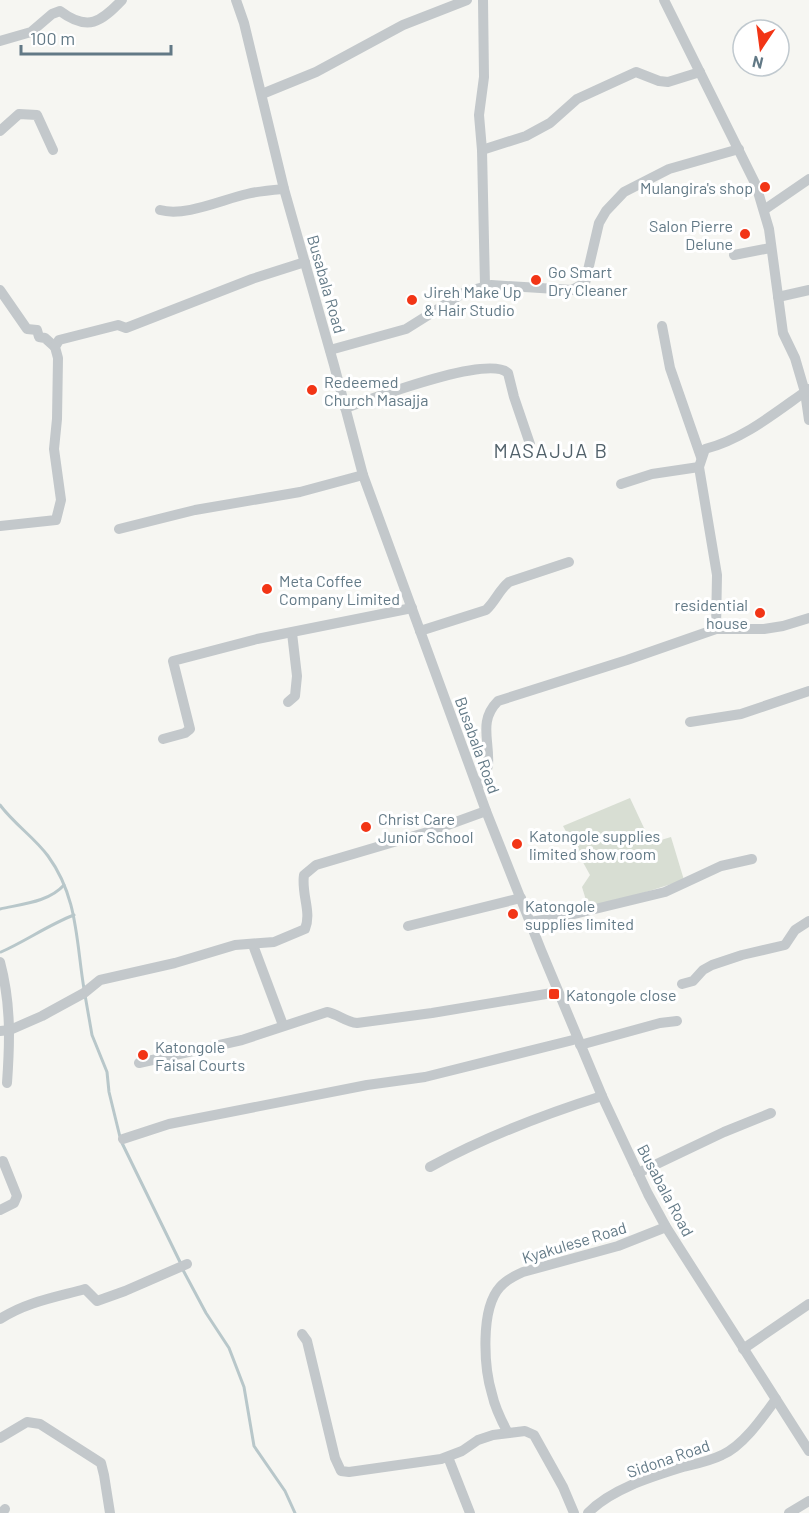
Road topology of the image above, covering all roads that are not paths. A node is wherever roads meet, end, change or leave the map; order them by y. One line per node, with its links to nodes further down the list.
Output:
1 (122, 0): 6 (street)
2 (236, 0): 8 (street, Busabala Road)
3 (483, 0): 12 (street)
4 (664, 0): 7 (street)
5 (462, 1): 8 (street)
6 (0, 41)
7 (700, 72): 10 (street); 12 (street)
8 (262, 94): 14 (street, Busabala Road)
9 (0, 131): 11 (street)
10 (739, 149): 16 (street); 20 (street)
11 (53, 150)
12 (482, 150): 20 (street)
13 (809, 179): 16 (street)
14 (284, 189): 15 (street); 19 (street, Busabala Road)
15 (160, 210)
16 (764, 210): 17 (street)
17 (770, 248): 18 (street); 23 (street)
18 (734, 255)
19 (305, 262): 25 (street); 26 (street, Busabala Road)
20 (485, 286): 26 (street)
21 (0, 290): 25 (street)
22 (809, 290): 23 (street)
23 (778, 297): 27 (street)
24 (662, 326): 31 (street)
25 (55, 347): 34 (street)
26 (330, 350): 28 (street, Busabala Road)
27 (807, 391): 29 (street); 31 (street)
28 (345, 408): 30 (street); 32 (street, Busabala Road)
29 (809, 420)
30 (530, 444)
31 (700, 462): 33 (street); 39 (street)
32 (363, 475): 35 (street); 37 (street, Busabala Road)
33 (621, 484)
34 (0, 526)
35 (119, 529)
36 (569, 561): 40 (street)
37 (412, 608): 40 (street, Busabala Road); 41 (street)
38 (809, 618): 39 (street)
39 (716, 628): 46 (street)
40 (420, 631): 46 (street, Busabala Road)
41 (292, 633): 43 (street); 45 (street)
42 (809, 691): 44 (street)
43 (288, 702)
44 (690, 722)
45 (163, 739)
46 (478, 787): 47 (street, Busabala Road)
47 (486, 811): 49 (street, Busabala Road); 53 (street)
48 (752, 859): 51 (street)
49 (521, 898): 51 (street, Busabala Road); 52 (street)
50 (809, 921): 55 (street)
51 (530, 922): 56 (street, Busabala Road)
52 (408, 926)
53 (253, 945): 58 (street); 59 (street)
54 (0, 962): 59 (street)
55 (681, 984)
56 (558, 992): 58 (street); 60 (street, Busabala Road)
57 (677, 1021): 60 (street)
58 (283, 1025): 61 (street)
59 (5, 1030): 62 (street)
60 (579, 1042): 63 (street, Busabala Road); 65 (street)
61 (139, 1063)
62 (7, 1083)
63 (602, 1096): 67 (street); 68 (street, Busabala Road)
64 (771, 1113): 68 (street)
65 (123, 1139)
66 (3, 1161): 69 (street)
67 (430, 1167)
68 (638, 1173): 70 (street, Busabala Road)
69 (0, 1210)
70 (666, 1227): 75 (street, Busabala Road); 77 (street, Kyakulese Road)
71 (187, 1264): 73 (street)
72 (809, 1304): 75 (street)
73 (0, 1318)
74 (302, 1334): 80 (street)
75 (743, 1349): 76 (street, Busabala Road)
76 (776, 1399): 79 (street, Busabala Road); 85 (street, Sidona Road)
77 (508, 1433): 80 (street); 84 (street)
78 (0, 1438): 82 (street)
79 (809, 1451)
80 (448, 1457): 83 (street)
81 (809, 1501): 86 (street)
82 (110, 1513)
83 (470, 1513)
84 (574, 1513)
85 (588, 1513)
86 (789, 1513)

